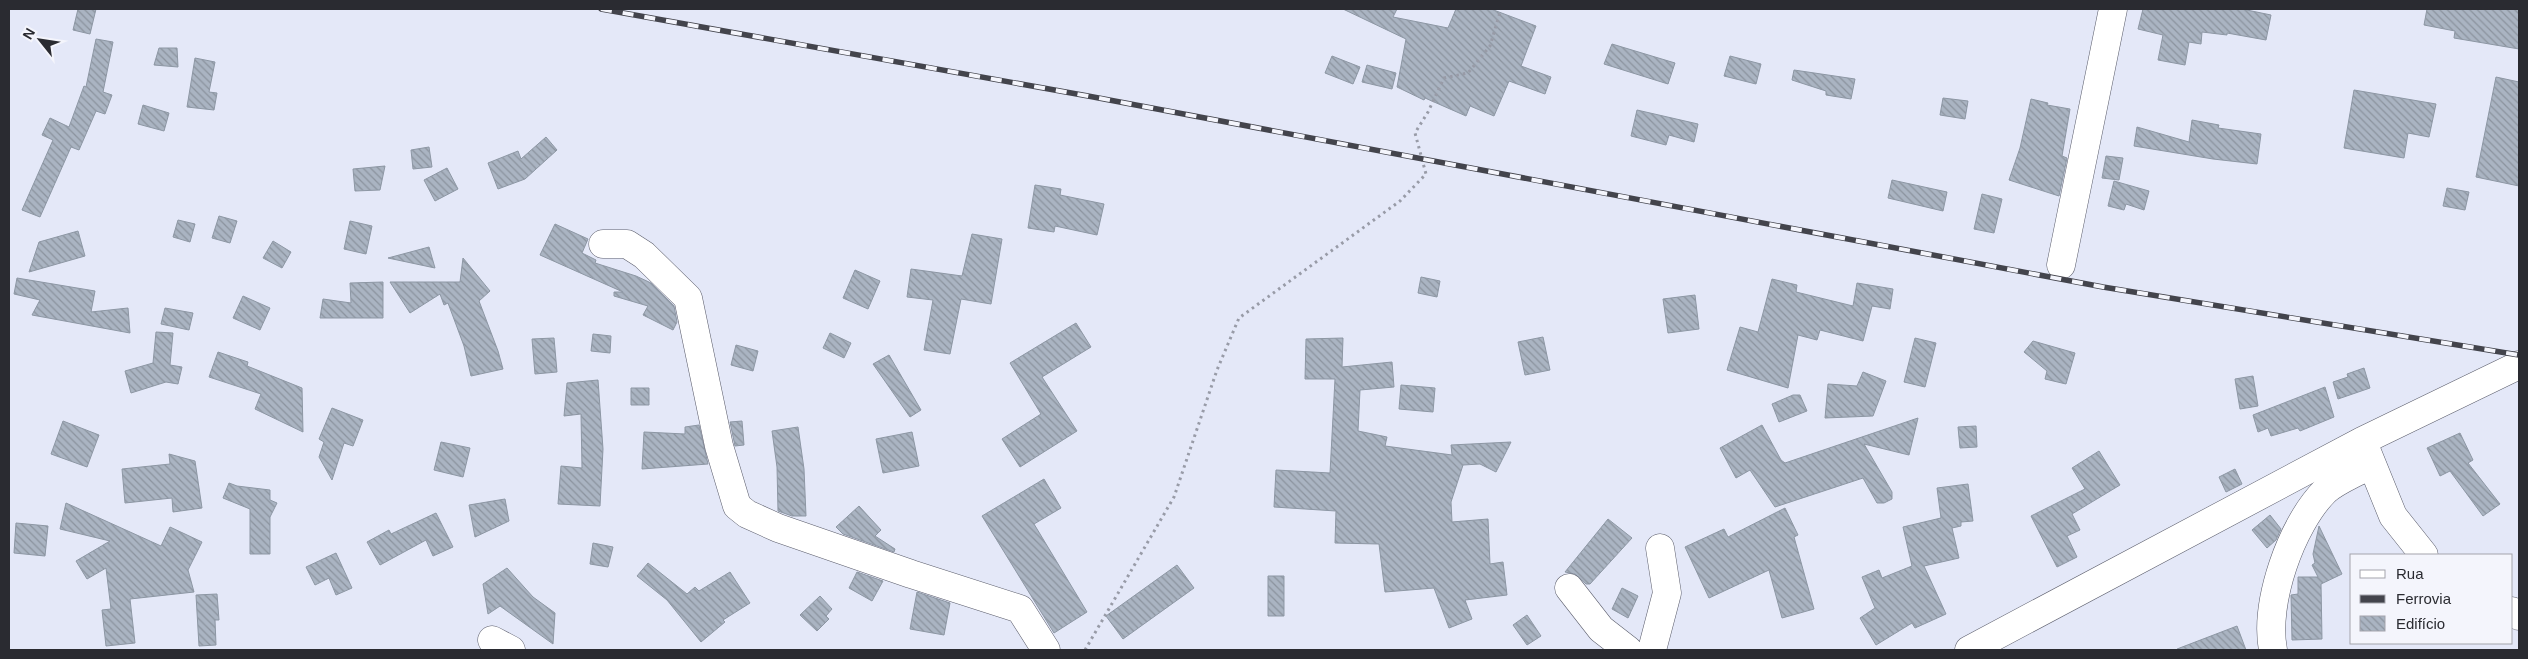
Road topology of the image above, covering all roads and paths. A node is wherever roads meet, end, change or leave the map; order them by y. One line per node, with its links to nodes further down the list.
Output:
1 (1501, 9): 11 (path)
2 (2113, 9): 4 (main road)
3 (603, 244): 10 (main road)
4 (2061, 265)
5 (2519, 365): 6 (main road)
6 (2367, 453): 8 (main road); 14 (main road); 15 (main road)
7 (1660, 548): 13 (main road)
8 (2423, 554)
9 (1569, 588): 12 (main road)
10 (1046, 650)
11 (1085, 650)
12 (1628, 650)
13 (1652, 650)
14 (1969, 650)
15 (2273, 650)

